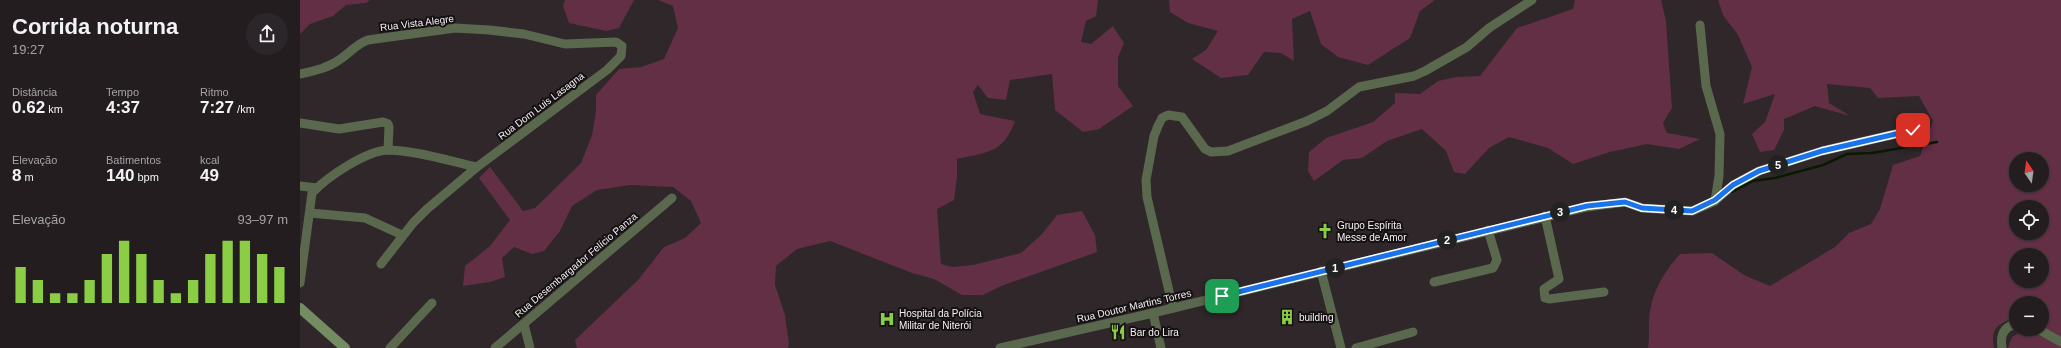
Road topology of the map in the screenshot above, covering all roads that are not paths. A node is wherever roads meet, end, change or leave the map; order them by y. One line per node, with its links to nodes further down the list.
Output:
1 (1532, 0): 24 (street)
2 (1700, 25): 12 (street)
3 (616, 60): 4 (street, Rua Vista Alegre); 8 (street, Rua Dom Luis Lasagna)
4 (300, 74)
5 (300, 123): 7 (street)
6 (1913, 130): 12 (street, Rua Doutor Martins Torres)
7 (388, 150): 8 (street); 10 (street)
8 (477, 167): 16 (street)
9 (300, 186): 10 (street)
10 (317, 188): 13 (street)
11 (672, 198): 26 (street, Rua Desembargador Felício Panza)
12 (1715, 200): 14 (street, Rua Doutor Martins Torres)
13 (310, 214): 16 (street); 20 (street)
14 (1545, 216): 15 (street, Rua Doutor Martins Torres); 21 (street)
15 (1488, 230): 18 (street, Rua Doutor Martins Torres); 19 (street)
16 (402, 236): 17 (street)
17 (381, 264)
18 (1321, 271): 24 (street, Rua Doutor Martins Torres); 38 (street)
19 (1434, 282)
20 (300, 283)
21 (1604, 292)
22 (432, 303): 33 (street)
23 (300, 308): 32 (street)
24 (1172, 308): 25 (street, Rua Doutor Martins Torres)
25 (1153, 313): 31 (street, Rua Doutor Martins Torres); 37 (street)
26 (524, 324): 34 (street, Rua Desembargador Felício Panza); 35 (street)
27 (2009, 327): 40 (street)
28 (1413, 332): 39 (street)
29 (2049, 335): 30 (street)
30 (2061, 342)
31 (1039, 344): 36 (street, Rua Doutor Martins Torres)
32 (345, 348)
33 (390, 348)
34 (495, 348)
35 (530, 348)
36 (1000, 348)
37 (1162, 348)
38 (1341, 348)
39 (1356, 348)
40 (2002, 348)

